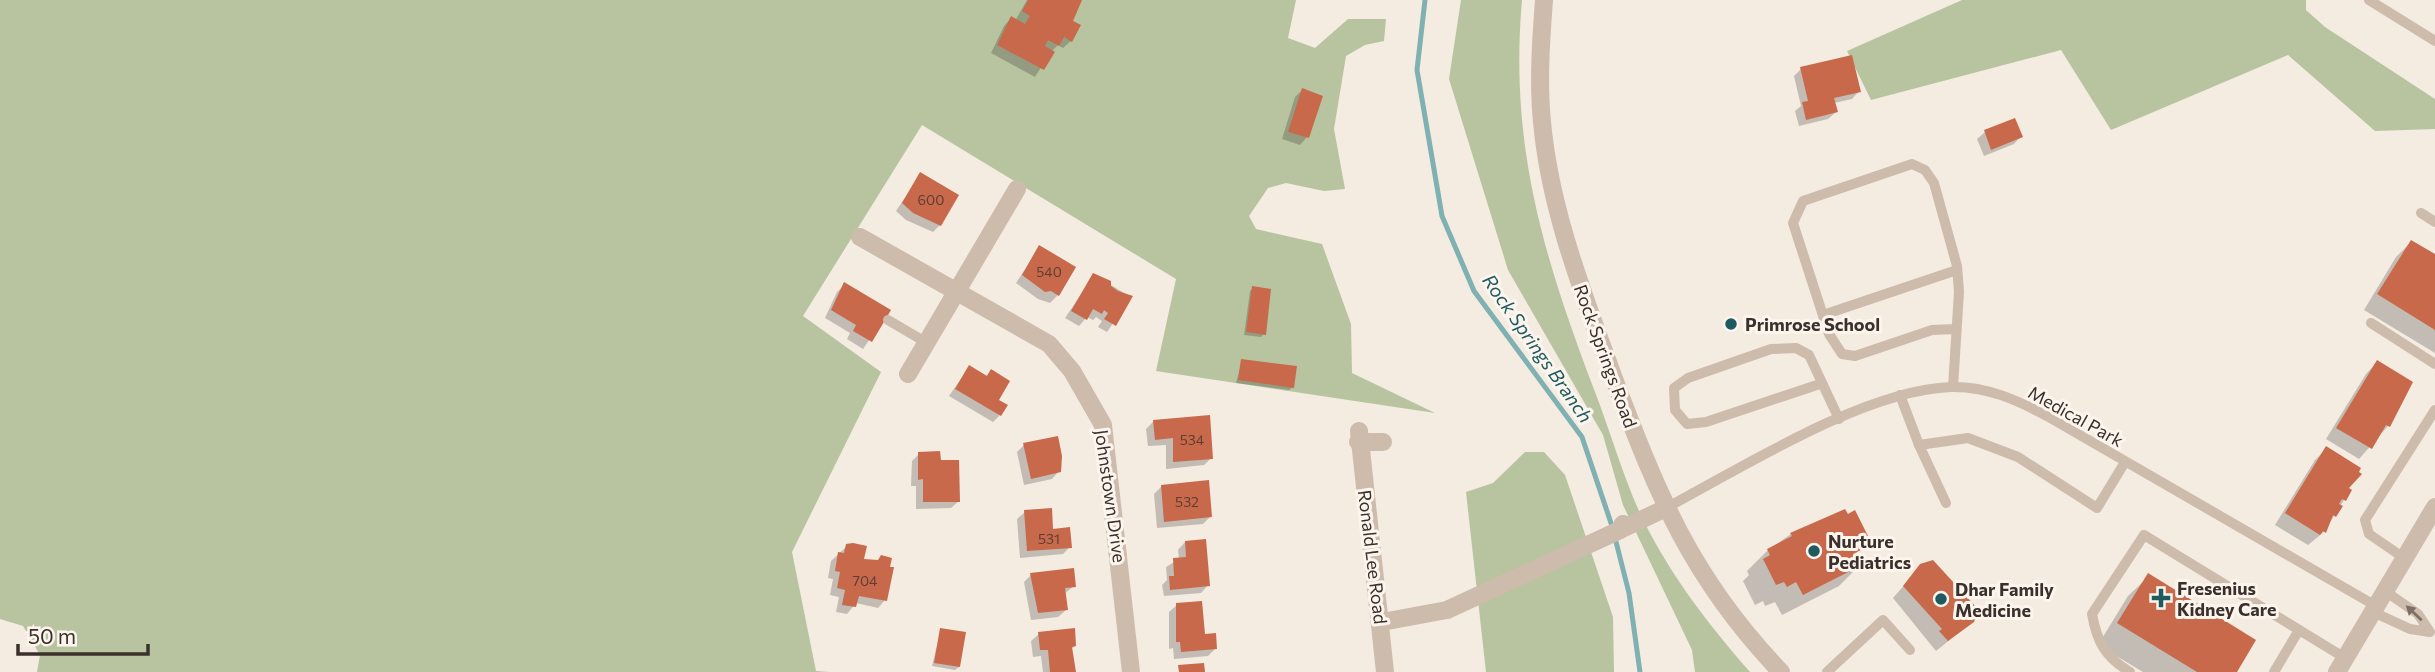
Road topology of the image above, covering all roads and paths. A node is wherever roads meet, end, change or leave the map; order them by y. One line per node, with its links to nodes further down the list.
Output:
1 (1544, 0): 27 (street, Rock Springs Road)
2 (2368, 0): 3 (lane)
3 (2435, 41)
4 (1017, 189): 9 (street)
5 (2421, 213): 6 (lane)
6 (2435, 222)
7 (860, 237): 9 (street, Johnstown Drive)
8 (1957, 270): 10 (lane); 10 (lane); 13 (lane)
9 (957, 294): 14 (street); 35 (street, Johnstown Drive)
10 (1823, 315): 13 (lane)
11 (888, 320): 14 (lane)
12 (2371, 323): 15 (lane)
13 (1956, 329): 18 (lane)
14 (927, 343): 16 (street)
15 (2435, 364)
16 (908, 374)
17 (1820, 384): 17 (lane); 21 (lane)
18 (1953, 387): 19 (lane, Medical Park); 24 (lane, Medical Park)
19 (1900, 395): 21 (lane, Medical Park); 23 (lane)
20 (2435, 410): 28 (lane)
21 (1839, 419): 27 (lane, Medical Park)
22 (1383, 442): 30 (street, Ronald Lee Road)
23 (1919, 445): 24 (lane); 25 (lane)
24 (2125, 462): 29 (lane, Medical Park)
25 (1946, 503)
26 (2435, 507): 28 (street)
27 (1666, 508): 30 (street); 37 (street, Rock Springs Road)
28 (2404, 558): 29 (street)
29 (2378, 603): 32 (lane); 32 (lane, one-way to 29); 34 (street)
30 (1382, 622): 36 (street, Ronald Lee Road)
31 (2299, 630): 34 (lane); 39 (lane); 40 (lane)
32 (2432, 633)
33 (1910, 650): 38 (lane)
34 (2341, 665)
35 (1131, 672)
36 (1385, 672)
37 (1781, 672)
38 (1827, 672)
39 (2130, 672)
40 (2274, 672)

